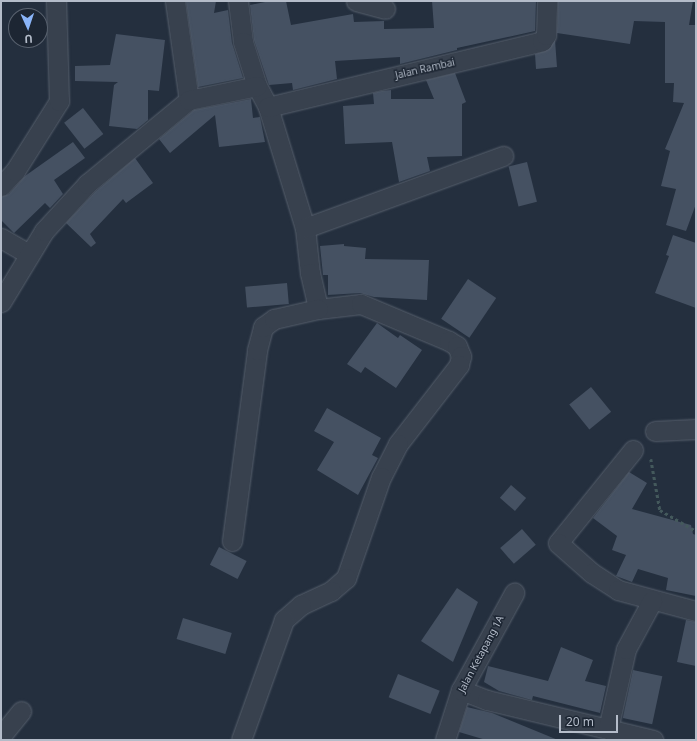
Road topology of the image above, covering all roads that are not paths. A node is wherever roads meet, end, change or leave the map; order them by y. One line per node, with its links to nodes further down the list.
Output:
1 (56, 1): 11 (street)
2 (176, 1): 8 (street)
3 (238, 1): 7 (street)
4 (356, 1): 6 (street)
5 (547, 1): 9 (street, Jalan Rambai)
6 (385, 9)
7 (257, 86): 8 (street); 9 (street)
8 (189, 100): 14 (street)
9 (268, 106): 12 (street)
10 (503, 156): 12 (street)
11 (1, 186)
12 (305, 228): 16 (street)
13 (1, 238): 14 (street)
14 (29, 254): 15 (street)
15 (1, 302)
16 (318, 309): 20 (street); 28 (street)
17 (696, 429): 18 (street)
18 (655, 431)
19 (633, 450): 22 (street)
20 (232, 541)
21 (514, 593): 24 (street, Jalan Ketapang 1A)
22 (652, 601): 23 (street); 26 (street)
23 (696, 611)
24 (461, 690): 26 (street); 29 (street, Jalan Ketapang 1A)
25 (21, 710): 27 (street)
26 (608, 729): 30 (street)
27 (1, 736)
28 (241, 740)
29 (445, 740)
30 (653, 740)

